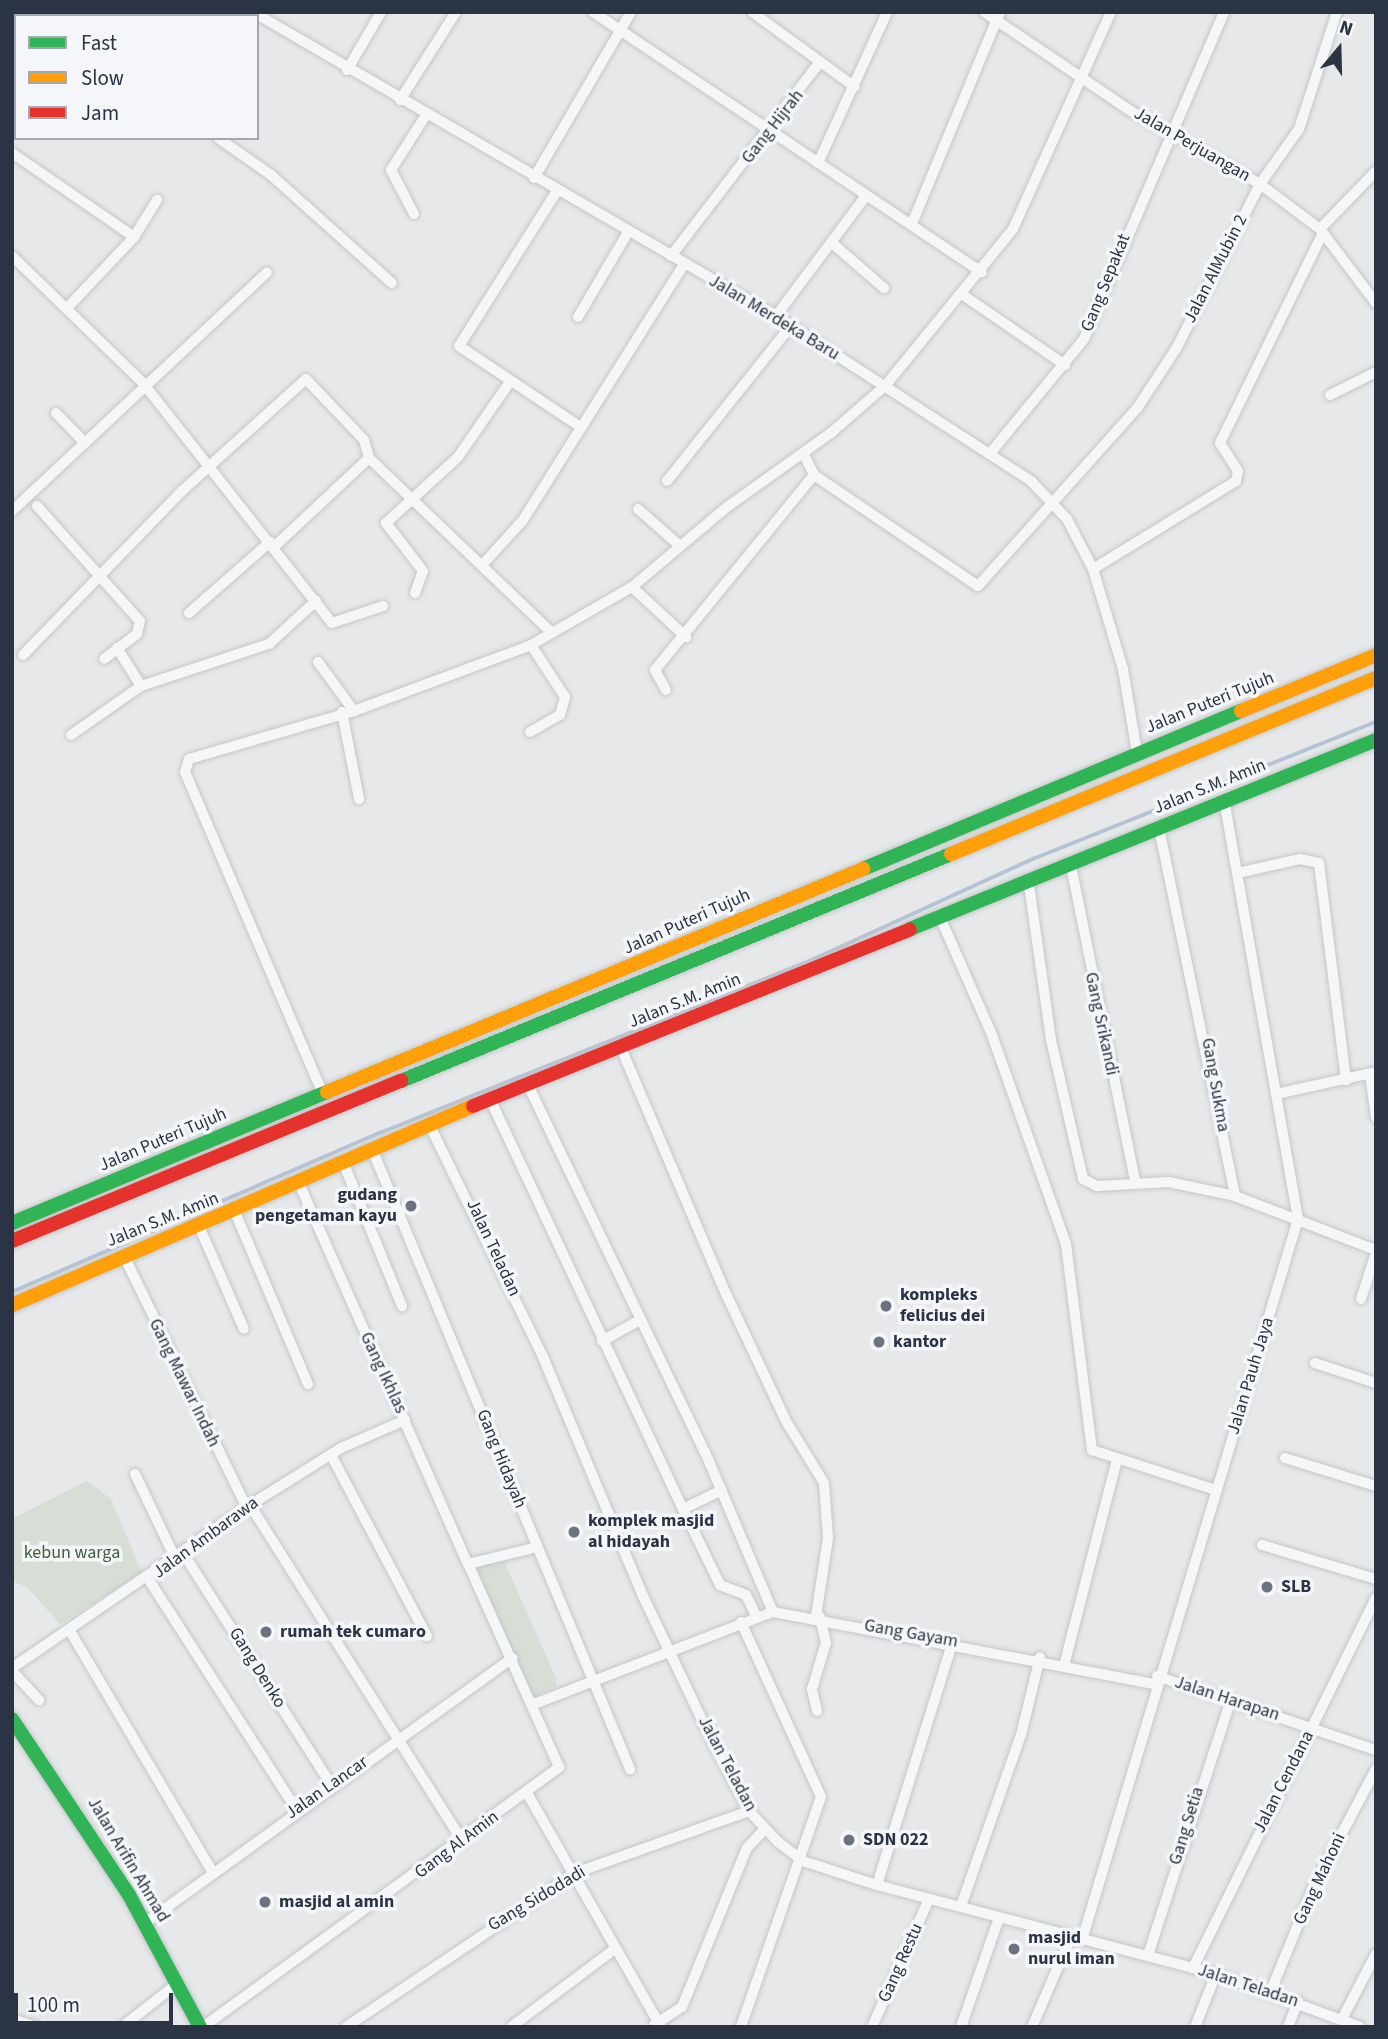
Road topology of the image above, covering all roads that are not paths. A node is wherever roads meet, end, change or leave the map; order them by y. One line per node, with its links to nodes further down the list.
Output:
1 (381, 12): 16 (street)
2 (456, 12): 19 (street)
3 (593, 12): 14 (street)
4 (631, 12): 14 (street)
5 (752, 12): 12 (street)
6 (887, 12): 18 (street)
7 (984, 12): 11 (street, Jalan Perjuangan)
8 (1111, 12): 17 (street)
9 (1224, 12): 22 (street, Gang Sepakat)
10 (1337, 12): 28 (street, Jalan AlMubin 2)
11 (998, 16): 17 (street, Jalan Perjuangan); 33 (street)
12 (771, 17): 15 (street)
13 (259, 18): 16 (street, Jalan Merdeka Baru)
14 (623, 31): 21 (street); 27 (street)
15 (820, 62): 18 (street); 21 (street, Gang Hijrah)
16 (347, 70): 19 (street, Jalan Merdeka Baru)
17 (1082, 77): 22 (street, Jalan Perjuangan); 42 (street)
18 (855, 87): 25 (street)
19 (400, 100): 20 (street, Jalan Merdeka Baru)
20 (425, 115): 27 (street, Jalan Merdeka Baru); 32 (street)
21 (774, 129): 25 (street); 39 (street, Gang Hijrah)
22 (1168, 134): 28 (street, Jalan Perjuangan); 51 (street, Gang Sepakat)
23 (221, 140): 43 (street)
24 (12, 153): 36 (street)
25 (818, 163): 30 (street)
26 (1376, 172): 35 (street)
27 (534, 178): 29 (street, Jalan Merdeka Baru)
28 (1260, 184): 35 (street, Jalan Perjuangan); 67 (street, Jalan AlMubin 2)
29 (557, 191): 34 (street, Jalan Merdeka Baru); 54 (street)
30 (865, 197): 33 (street); 37 (street)
31 (158, 201): 36 (street)
32 (414, 214)
33 (913, 221): 42 (street)
34 (628, 232): 39 (street, Jalan Merdeka Baru); 49 (street)
35 (1321, 232): 46 (street, Jalan Perjuangan); 74 (street)
36 (134, 237): 47 (street)
37 (832, 243): 44 (street); 48 (street)
38 (12, 256): 47 (street)
39 (671, 256): 40 (street, Jalan Merdeka Baru)
40 (684, 264): 48 (street, Jalan Merdeka Baru); 58 (street)
41 (267, 272): 53 (street)
42 (982, 272): 45 (street)
43 (392, 283)
44 (884, 288)
45 (963, 295): 51 (street); 55 (street)
46 (1376, 303)
47 (70, 306): 53 (street)
48 (776, 316): 50 (street, Jalan Merdeka Baru)
49 (578, 317)
50 (790, 327): 55 (street, Jalan Merdeka Baru); 65 (street)
51 (1065, 365): 60 (street, Gang Sepakat)
52 (1376, 372): 56 (street)
53 (143, 383): 59 (street); 63 (street)
54 (509, 383): 58 (street); 66 (street)
55 (885, 386): 60 (street, Jalan Merdeka Baru); 61 (street)
56 (1331, 395)
57 (56, 413): 59 (street)
58 (579, 426): 73 (street)
59 (83, 440): 70 (street)
60 (992, 451): 67 (street, Jalan Merdeka Baru)
61 (803, 453): 64 (street); 72 (street)
62 (369, 458): 63 (street); 66 (street); 71 (street)
63 (213, 465): 71 (street); 75 (street)
64 (814, 475): 67 (street, Jalan AlMubin 2); 82 (street)
65 (667, 481)
66 (414, 500): 73 (street); 77 (street)
67 (1055, 504): 74 (street, Jalan Merdeka Baru)
68 (37, 506): 75 (street)
69 (638, 509): 72 (street)
70 (12, 511)
71 (272, 545): 78 (street); 80 (street)
72 (680, 546): 76 (street)
73 (484, 563): 81 (street)
74 (1093, 569): 96 (street, Jalan Merdeka Baru)
75 (102, 575): 84 (street); 85 (street)
76 (632, 587): 81 (street); 82 (street)
77 (415, 593)
78 (316, 601): 79 (street); 90 (street)
79 (383, 606)
80 (189, 613)
81 (552, 633): 83 (street)
82 (686, 637): 91 (street)
83 (531, 645): 92 (street); 93 (street)
84 (117, 648): 87 (street); 90 (street)
85 (23, 655)
86 (1376, 655): 96 (main road, Jalan Puteri Tujuh)
87 (104, 659)
88 (318, 662): 92 (street)
89 (1376, 678): 122 (main road, Jalan Puteri Tujuh)
90 (141, 687): 94 (street)
91 (666, 690)
92 (348, 712): 97 (street); 108 (street)
93 (530, 732)
94 (71, 735)
95 (1376, 740): 98 (main road, Jalan S.M. Amin)
96 (1137, 753): 108 (main road, Jalan Puteri Tujuh)
97 (359, 799)
98 (1224, 801): 99 (main road, Jalan S.M. Amin); 101 (street, Jalan Pauh Jaya)
99 (1159, 828): 100 (main road, Jalan S.M. Amin); 117 (street, Gang Sukma)
100 (1071, 866): 102 (main road, Jalan S.M. Amin); 116 (street, Gang Srikandi)
101 (1241, 872): 106 (street); 109 (street, Jalan Pauh Jaya)
102 (1030, 885): 103 (main road, Jalan S.M. Amin); 116 (street)
103 (940, 917): 104 (main road, Jalan S.M. Amin); 137 (street)
104 (621, 1048): 107 (main road, Jalan S.M. Amin); 153 (street)
105 (1373, 1073): 106 (street); 111 (street)
106 (1346, 1080): 109 (street)
107 (528, 1085): 110 (main road, Jalan S.M. Amin); 128 (street)
108 (323, 1094): 120 (main road, Jalan Puteri Tujuh)
109 (1276, 1094): 119 (street, Jalan Pauh Jaya)
110 (490, 1100): 112 (main road, Jalan S.M. Amin); 130 (street)
111 (1376, 1118)
112 (429, 1124): 113 (main road, Jalan S.M. Amin); 159 (street, Jalan Teladan)
113 (372, 1149): 114 (main road, Jalan S.M. Amin); 145 (street, Gang Hidayah)
114 (343, 1162): 115 (main road, Jalan S.M. Amin); 127 (street)
115 (298, 1181): 118 (main road, Jalan S.M. Amin); 134 (street, Gang Ikhlas)
116 (1135, 1181): 117 (street)
117 (1235, 1196): 119 (street)
118 (235, 1212): 121 (main road, Jalan S.M. Amin); 133 (street)
119 (1298, 1219): 123 (street); 141 (street, Jalan Pauh Jaya)
120 (12, 1223)
121 (200, 1226): 124 (main road, Jalan S.M. Amin); 129 (street)
122 (12, 1241)
123 (1376, 1252): 125 (street)
124 (124, 1256): 126 (main road, Jalan S.M. Amin); 142 (street, Gang Mawar Indah)
125 (1361, 1299)
126 (12, 1305)
127 (402, 1306)
128 (640, 1320): 130 (street); 140 (street)
129 (244, 1329)
130 (602, 1341): 143 (street)
131 (1315, 1363): 132 (street)
132 (1376, 1382)
133 (308, 1384)
134 (405, 1420): 135 (street, Jalan Ambarawa); 147 (street, Gang Ikhlas)
135 (331, 1455): 142 (street, Jalan Ambarawa); 157 (street)
136 (1285, 1458): 139 (street)
137 (1117, 1460): 141 (street); 162 (street)
138 (135, 1474): 146 (street, Gang Denko)
139 (1376, 1486)
140 (722, 1490): 143 (street); 151 (street)
141 (1216, 1490): 165 (street, Jalan Pauh Jaya)
142 (248, 1506): 146 (street, Jalan Ambarawa); 172 (street, Gang Mawar Indah)
143 (683, 1509): 154 (street)
144 (1262, 1545): 148 (street)
145 (537, 1547): 147 (street); 164 (street, Gang Hidayah)
146 (179, 1555): 149 (street, Jalan Ambarawa); 177 (street, Gang Denko)
147 (468, 1564): 161 (street, Gang Ikhlas)
148 (1376, 1579)
149 (149, 1580): 156 (street, Jalan Ambarawa); 179 (street)
150 (1376, 1598): 152 (street, Jalan Cendana)
151 (773, 1612): 153 (street, Gang Gayam); 154 (street, Gang Gayam)
152 (1372, 1613): 171 (street, Jalan Cendana)
153 (818, 1616): 158 (street, Gang Gayam); 169 (street)
154 (757, 1618): 155 (street, Gang Gayam)
155 (741, 1622): 159 (street, Gang Gayam); 183 (street)
156 (69, 1631): 163 (street, Jalan Ambarawa); 184 (street)
157 (427, 1636)
158 (953, 1641): 160 (street, Gang Gayam); 186 (street)
159 (670, 1647): 164 (street, Gang Gayam); 180 (street, Jalan Teladan)
160 (1040, 1657): 162 (street, Gang Gayam); 188 (street)
161 (513, 1658): 168 (street, Gang Ikhlas); 172 (street, Jalan Lancar)
162 (1065, 1662): 165 (street, Gang Gayam)
163 (12, 1669): 167 (street)
164 (596, 1678): 168 (street, Gang Gayam); 175 (street, Gang Hidayah)
165 (1156, 1680): 166 (street, Jalan Harapan); 191 (street, Jalan Pauh Jaya)
166 (1231, 1699): 171 (street, Jalan Harapan); 194 (street, Gang Setia)
167 (39, 1700)
168 (534, 1704): 174 (street, Gang Ikhlas)
169 (817, 1711)
170 (12, 1720): 190 (main road, Jalan Arifin Ahmad)
171 (1313, 1725): 173 (street, Jalan Harapan); 195 (street, Jalan Cendana)
172 (400, 1737): 177 (street, Jalan Lancar); 182 (street, Gang Mawar Indah)
173 (1376, 1750)
174 (556, 1753): 178 (street, Gang Al Amin)
175 (630, 1769)
176 (1376, 1769): 198 (street, Gang Mahoni)
177 (331, 1784): 179 (street, Jalan Lancar)
178 (527, 1793): 182 (street, Gang Al Amin); 185 (street)
179 (296, 1809): 184 (street, Jalan Lancar)
180 (749, 1811): 181 (street, Jalan Teladan); 185 (street, Gang Sidodadi)
181 (765, 1829): 183 (street, Jalan Teladan); 202 (street)
182 (463, 1842): 205 (street, Gang Al Amin)
183 (803, 1861): 186 (street, Jalan Teladan); 208 (street)
184 (213, 1873): 190 (street, Jalan Lancar)
185 (575, 1873): 192 (street); 206 (street, Gang Sidodadi)
186 (877, 1885): 187 (street, Jalan Teladan)
187 (929, 1899): 188 (street, Jalan Teladan); 209 (street, Gang Restu)
188 (961, 1906): 189 (street, Jalan Teladan)
189 (999, 1918): 191 (street, Jalan Teladan); 210 (street)
190 (145, 1923): 197 (main road, Jalan Arifin Ahmad)
191 (1076, 1938): 194 (street, Jalan Teladan); 211 (street, Jalan Pauh Jaya)
192 (615, 1948): 202 (street); 207 (street)
193 (1376, 1954): 201 (street)
194 (1147, 1955): 195 (street, Jalan Teladan)
195 (1193, 1968): 196 (street, Jalan Teladan)
196 (1216, 1974): 198 (street, Jalan Teladan); 212 (street)
197 (178, 1983): 204 (street); 205 (main road, Jalan Arifin Ahmad)
198 (1270, 1993): 199 (street, Jalan Teladan)
199 (1298, 2001): 201 (street, Jalan Teladan); 213 (street)
200 (12, 2019): 203 (street)
201 (1352, 2024)
202 (657, 2025)
203 (36, 2027)
204 (122, 2027)
205 (202, 2027)
206 (346, 2027)
207 (511, 2027)
208 (741, 2027)
209 (872, 2027)
210 (961, 2027)
211 (1032, 2027)
212 (1195, 2027)
213 (1288, 2027)

